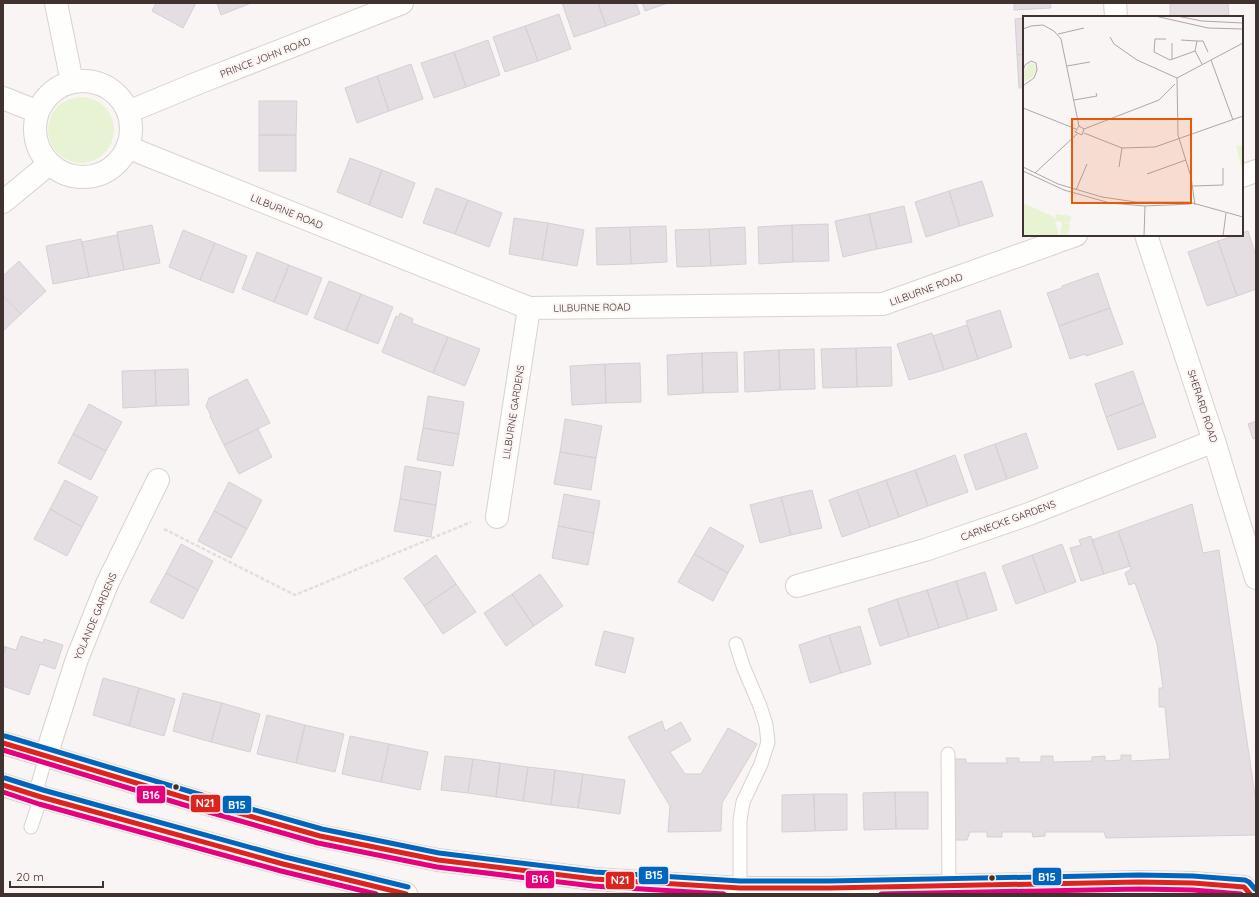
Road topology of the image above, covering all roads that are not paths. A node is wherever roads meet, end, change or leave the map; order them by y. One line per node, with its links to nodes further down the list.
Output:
1 (56, 3): 5 (street)
2 (402, 3): 8 (street, PRINCE JOHN ROAD)
3 (1116, 3): 4 (street)
4 (1116, 16)
5 (72, 82): 7 (street); 8 (street)
6 (3, 98): 7 (street)
7 (38, 112): 10 (street)
8 (128, 112): 9 (street)
9 (127, 147): 10 (street); 16 (street, LILBURNE ROAD)
10 (49, 164): 13 (street)
11 (1256, 171): 12 (street)
12 (1243, 176)
13 (3, 202)
14 (1073, 236): 16 (street, LILBURNE ROAD)
15 (1146, 236): 17 (street, SHERARD ROAD)
16 (529, 308): 19 (street, LILBURNE GARDENS)
17 (1214, 441): 20 (street, SHERARD ROAD); 21 (street, CARNECKE GARDENS)
18 (158, 480): 25 (street, YOLANDE GARDENS)
19 (497, 517)
20 (1256, 578)
21 (797, 586)
22 (736, 644): 30 (lane)
23 (3, 743): 25 (street)
24 (948, 754): 29 (lane)
25 (46, 756): 27 (lane); 30 (street)
26 (3, 785): 27 (street)
27 (38, 796): 28 (lane); 32 (street)
28 (31, 827)
29 (949, 886): 31 (street); 33 (street)
30 (740, 888): 31 (street)
31 (772, 891)
32 (406, 894)
33 (1250, 894)

